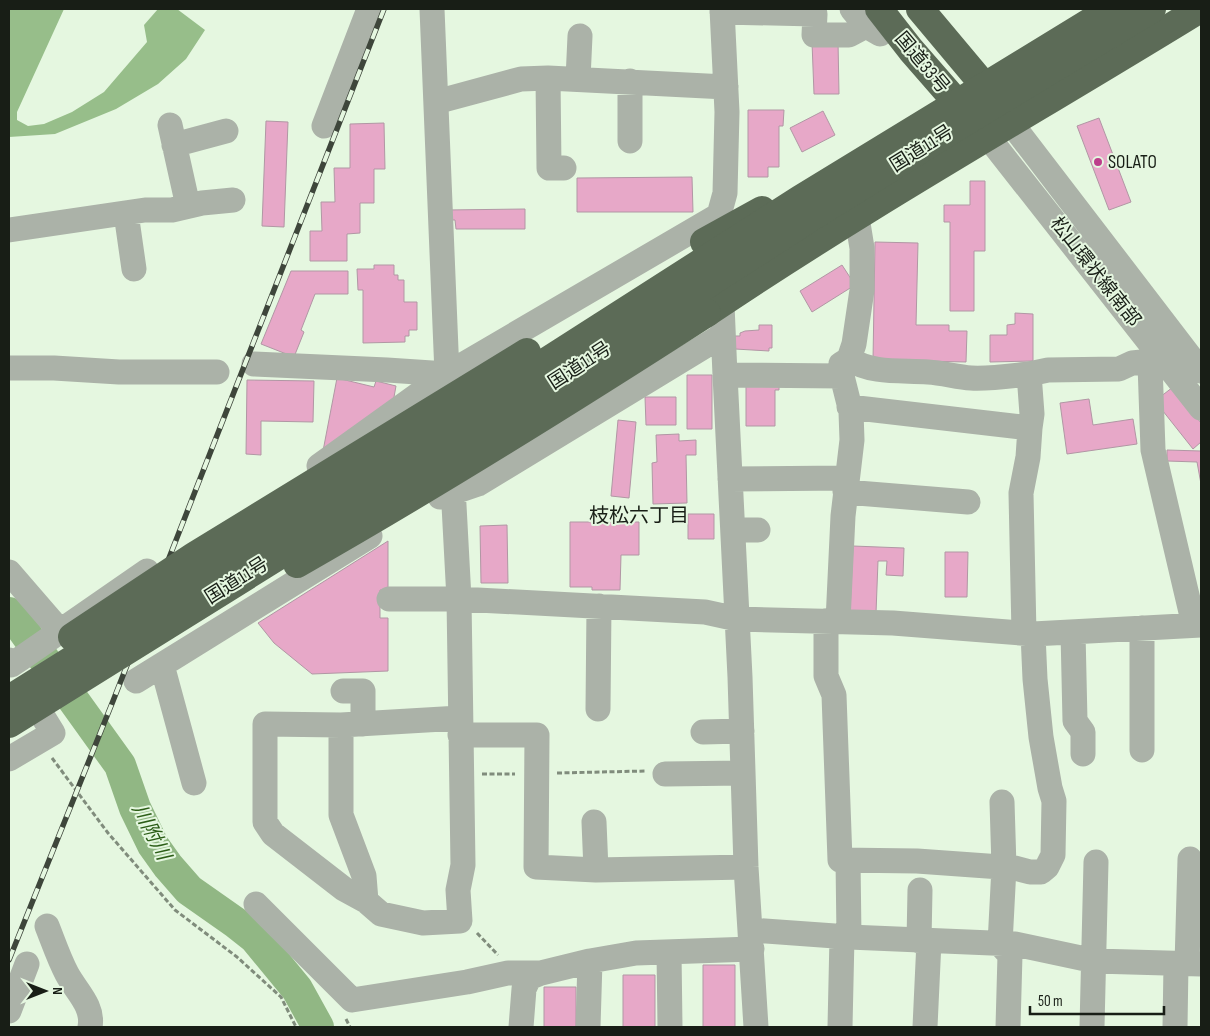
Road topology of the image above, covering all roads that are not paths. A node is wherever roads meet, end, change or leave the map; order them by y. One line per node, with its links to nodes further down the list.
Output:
1 (369, 9): 19 (street)
2 (432, 9): 17 (street)
3 (920, 9): 11 (highway, 国道33号)
4 (1085, 9): 11 (highway, 国道11号)
5 (1111, 9): 73 (highway, 国道11号, bridge)
6 (1152, 9): 75 (highway, 国道11号, bridge)
7 (1200, 9): 18 (highway)
8 (722, 10): 9 (street); 15 (street)
9 (865, 15): 16 (highway, 国道33号)
10 (580, 36): 13 (street)
11 (977, 77): 16 (highway, 国道11号); 18 (highway, 国道33号)
12 (548, 78): 13 (street); 17 (street); 23 (street)
13 (578, 79): 14 (street)
14 (630, 81): 15 (street); 22 (street)
15 (726, 87): 29 (street)
16 (950, 96): 21 (highway, 国道33号); 29 (highway, 国道11号)
17 (436, 102): 40 (street)
18 (1011, 123): 21 (highway); 36 (street, 松山環状線南部)
19 (324, 126)
20 (226, 132): 25 (street)
21 (988, 137): 27 (highway); 34 (street, 松山環状線南部)
22 (631, 141)
23 (564, 168)
24 (233, 200): 25 (street)
25 (188, 206): 26 (street)
26 (126, 213): 28 (street); 30 (street)
27 (858, 217): 31 (highway); 37 (street)
28 (9, 230)
29 (718, 230): 31 (street); 32 (street); 40 (street); 70 (highway, 国道11号, bridge)
30 (134, 269)
31 (761, 277): 32 (highway)
32 (714, 308): 33 (street); 81 (highway, bridge)
33 (723, 335): 42 (street); 48 (street)
34 (1156, 360): 41 (street); 44 (street, 松山環状線南部); 64 (street)
35 (254, 364): 40 (street)
36 (1199, 366)
37 (845, 367): 41 (street); 42 (street); 43 (street)
38 (9, 368): 39 (street)
39 (217, 372)
40 (448, 374): 48 (street); 50 (street)
41 (1029, 374): 45 (street)
42 (724, 375): 46 (street)
43 (850, 407): 45 (street); 47 (street)
44 (1201, 408)
45 (1030, 428): 68 (street)
46 (730, 479): 47 (street); 51 (street)
47 (846, 485): 49 (street); 63 (street)
48 (454, 492): 58 (street); 59 (street)
49 (968, 502)
50 (226, 525): 53 (street); 54 (street)
51 (732, 530): 52 (street); 62 (street)
52 (758, 530)
53 (186, 550)
54 (251, 568): 59 (street); 61 (street)
55 (147, 571): 61 (street)
56 (9, 572): 67 (street)
57 (389, 599): 58 (street)
58 (459, 599): 60 (street); 77 (street)
59 (270, 600): 69 (street)
60 (599, 606): 62 (street); 74 (street)
61 (90, 610): 67 (street)
62 (737, 619): 63 (street); 78 (street)
63 (832, 621): 68 (street); 90 (street)
64 (1198, 625): 65 (street)
65 (1142, 628): 66 (street); 80 (street)
66 (1073, 632): 68 (street); 82 (street)
67 (58, 633): 70 (street)
68 (1028, 634): 93 (street)
69 (162, 665): 71 (street); 86 (street)
70 (12, 666): 83 (street)
71 (136, 681)
72 (343, 691): 76 (street)
73 (9, 698)
74 (604, 704)
75 (9, 724)
76 (352, 724): 77 (street); 96 (street); 96 (street)
77 (460, 727): 94 (street); 96 (street)
78 (742, 731): 79 (street); 84 (street)
79 (703, 732)
80 (1136, 737)
81 (9, 739)
82 (1083, 754)
83 (9, 759)
84 (743, 773): 85 (street); 92 (street)
85 (665, 774)
86 (194, 783)
87 (997, 816): 93 (street)
88 (594, 822): 94 (street)
89 (1190, 859): 107 (street)
90 (848, 860): 93 (street); 99 (street)
91 (1096, 862): 105 (street)
92 (746, 867): 94 (street); 100 (street)
93 (1004, 867): 102 (street)
94 (596, 870)
95 (920, 890): 101 (street)
96 (366, 901)
97 (256, 904): 108 (street)
98 (55, 934): 110 (street)
99 (846, 937): 100 (street); 101 (street); 115 (street)
100 (751, 940): 103 (street); 114 (street)
101 (924, 941): 102 (street); 116 (street)
102 (1000, 944): 105 (street); 117 (street)
103 (669, 952): 104 (street); 113 (street)
104 (590, 961): 108 (street); 112 (street)
105 (1095, 961): 107 (street); 118 (street)
106 (28, 964): 109 (street)
107 (1188, 964): 119 (street)
108 (541, 973): 111 (street)
109 (9, 1011)
110 (96, 1017)
111 (521, 1027)
112 (588, 1027)
113 (670, 1027)
114 (756, 1027)
115 (840, 1027)
116 (926, 1027)
117 (1008, 1027)
118 (1092, 1027)
119 (1175, 1027)

